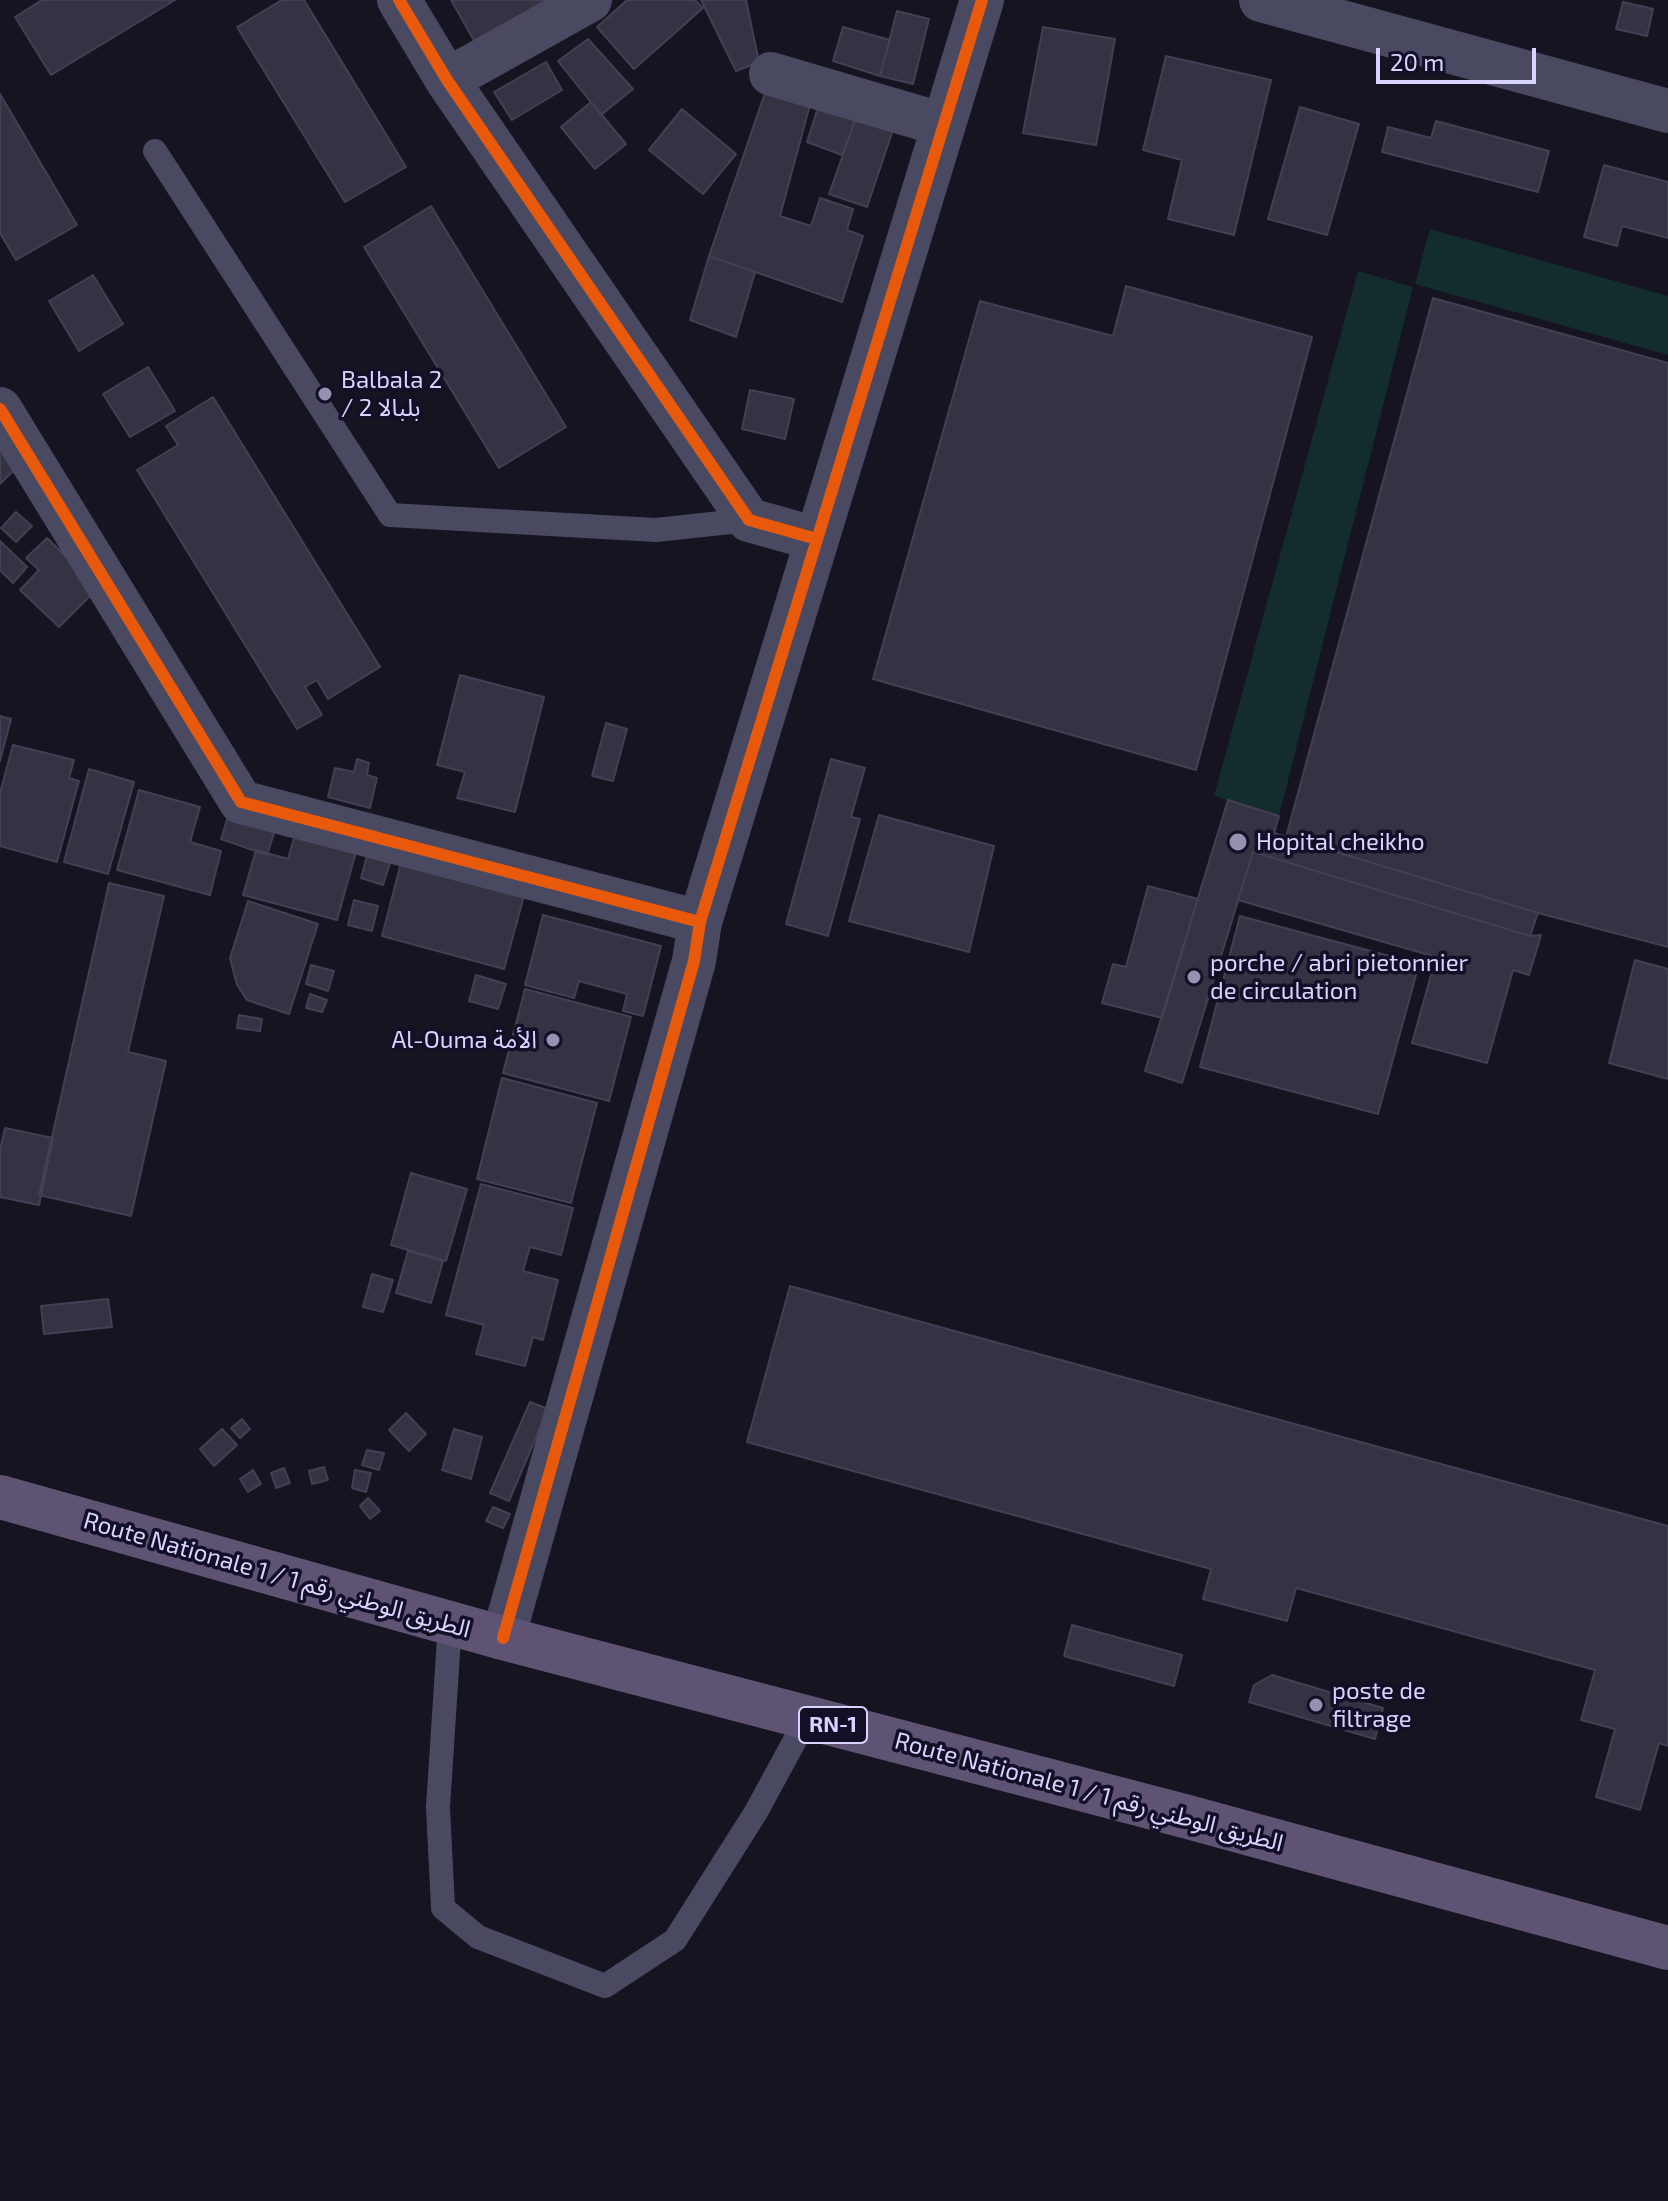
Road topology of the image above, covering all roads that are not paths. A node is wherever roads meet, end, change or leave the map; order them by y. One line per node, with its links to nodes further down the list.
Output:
1 (399, 0): 6 (street)
2 (590, 0): 6 (street)
3 (982, 0): 8 (street)
4 (1261, 0): 7 (street)
5 (771, 74): 8 (street)
6 (447, 80): 11 (street)
7 (1668, 111)
8 (944, 125): 12 (street)
9 (155, 151): 11 (lane)
10 (0, 409): 13 (street)
11 (749, 520): 12 (street)
12 (817, 539): 13 (street)
13 (700, 922): 16 (street)
14 (0, 1497): 15 (main road, Route Nationale 1 / الطريق الوطني رقم 1 / RN-1)
15 (450, 1623): 16 (main road, Route Nationale 1 / الطريق الوطني رقم 1 / RN-1); 17 (lane)
16 (503, 1638): 17 (main road, Route Nationale 1 / الطريق الوطني رقم 1 / RN-1)
17 (807, 1718): 18 (main road, Route Nationale 1 / الطريق الوطني رقم 1 / RN-1)
18 (1668, 1948)

